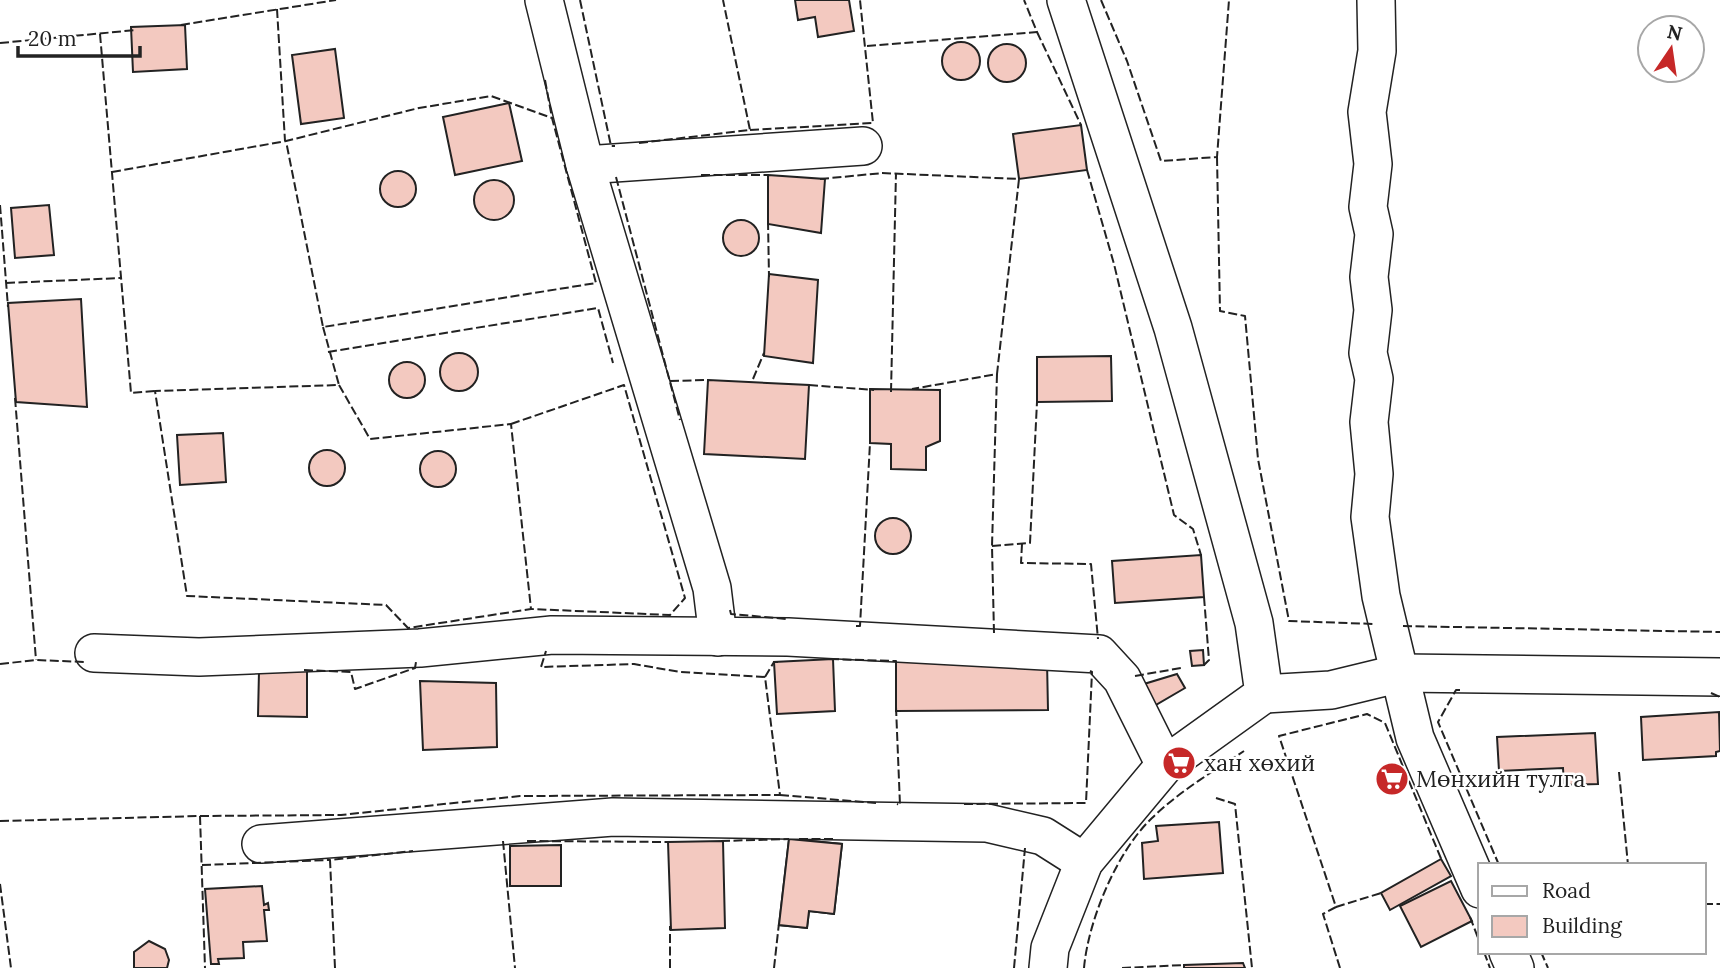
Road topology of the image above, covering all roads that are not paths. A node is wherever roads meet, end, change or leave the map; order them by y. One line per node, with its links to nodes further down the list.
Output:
1 (544, 0): 5 (street)
2 (1066, 0): 10 (street)
3 (1376, 0): 8 (street)
4 (863, 146): 5 (street)
5 (585, 165): 6 (street)
6 (718, 637): 7 (street); 11 (street)
7 (94, 653)
8 (1401, 673): 9 (street); 10 (street); 14 (street)
9 (1720, 677)
10 (1264, 694): 11 (street)
11 (1165, 765): 13 (street)
12 (261, 844): 13 (street)
13 (1084, 863): 15 (street)
14 (1478, 884)
15 (1048, 968)

